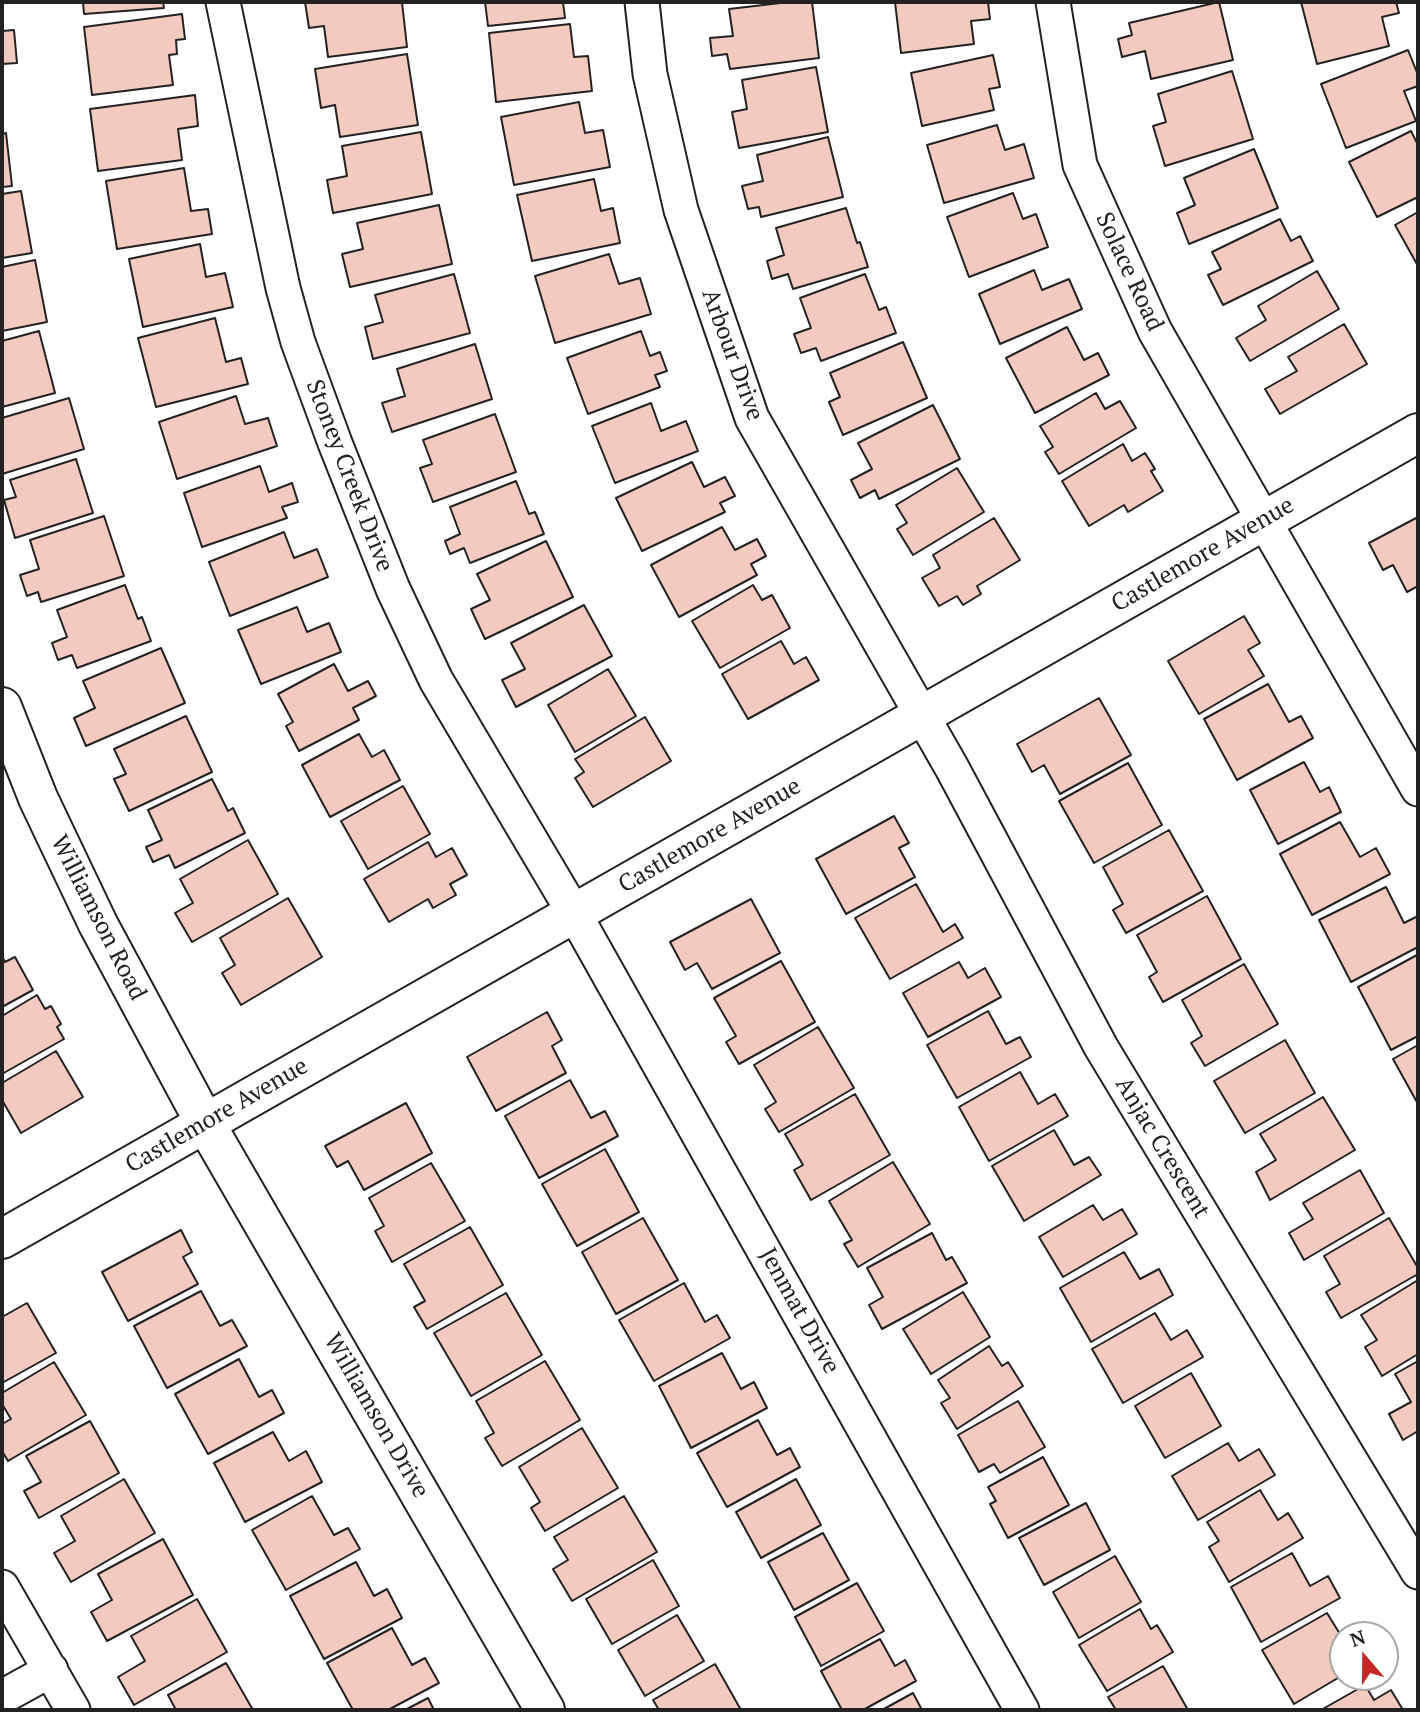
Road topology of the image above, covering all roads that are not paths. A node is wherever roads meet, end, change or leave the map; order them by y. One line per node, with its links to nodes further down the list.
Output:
1 (223, 2): 9 (street, Stoney Creek Drive)
2 (642, 2): 7 (street, Arbour Drive)
3 (1053, 2): 5 (street, Solace Road)
4 (1418, 433): 5 (street, Castlemore Avenue)
5 (1263, 521): 7 (street, Castlemore Avenue); 8 (street)
6 (2, 707): 10 (street, Williamson Road)
7 (921, 715): 9 (street, Castlemore Avenue); 12 (street, Anjac Crescent)
8 (1418, 789)
9 (574, 913): 10 (street, Castlemore Avenue); 18 (street, Jenmat Drive)
10 (205, 1123): 11 (street, Castlemore Avenue); 17 (street, Williamson Drive)
11 (2, 1239)
12 (1418, 1572)
13 (2, 1587): 14 (street)
14 (51, 1670): 15 (street); 16 (street)
15 (2, 1697)
16 (73, 1710)
17 (545, 1710)
18 (1022, 1710)

